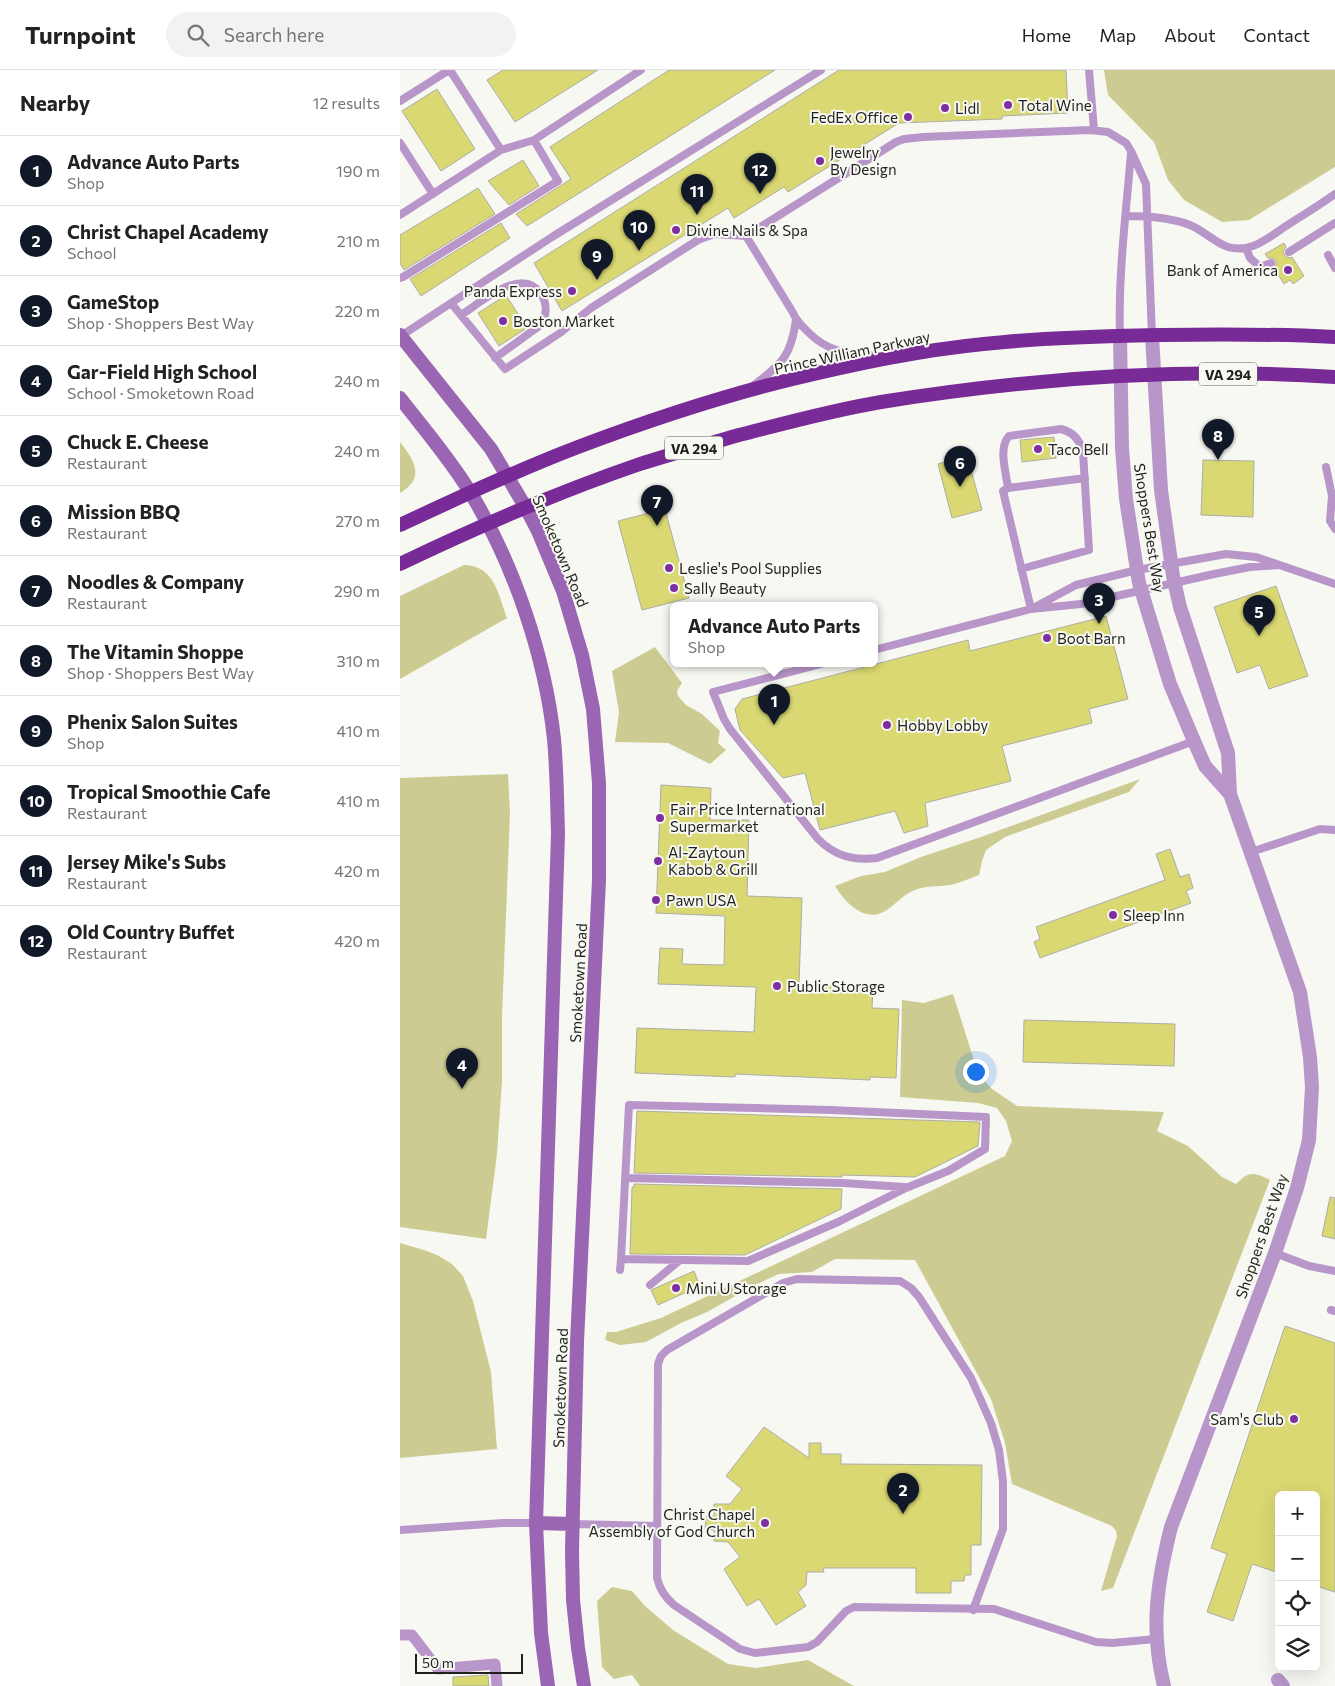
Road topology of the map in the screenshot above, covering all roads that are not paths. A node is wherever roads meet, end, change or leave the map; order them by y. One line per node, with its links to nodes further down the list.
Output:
1 (450, 70): 5 (lane); 9 (lane)
2 (641, 70): 7 (lane)
3 (822, 70): 24 (lane)
4 (1089, 70): 6 (lane)
5 (400, 101)
6 (1094, 130): 10 (lane); 17 (lane)
7 (534, 140): 9 (lane); 23 (lane)
8 (400, 143): 11 (lane)
9 (501, 150): 11 (lane)
10 (1131, 151): 14 (lane); 15 (lane)
11 (433, 194): 13 (lane)
12 (1335, 194): 18 (lane)
13 (400, 215)
14 (1126, 216): 15 (lane); 28 (lane)
15 (1148, 216): 18 (lane); 29 (lane)
16 (1335, 223): 19 (lane)
17 (746, 236): 26 (lane); 31 (lane)
18 (1246, 248): 21 (lane)
19 (1289, 252)
20 (1328, 255): 22 (lane)
21 (1271, 263)
22 (1335, 268)
23 (400, 278)
24 (451, 303): 25 (lane); 27 (lane)
25 (461, 315): 31 (lane); 31 (lane)
26 (796, 320): 32 (lane); 36 (lane)
27 (401, 335): 39 (main road, Smoketown Road)
28 (1120, 336): 29 (highway, Prince William Parkway / VA 294); 32 (highway, Prince William Parkway / VA 294); 34 (street, Shoppers Best Way)
29 (1152, 336): 30 (highway, Prince William Parkway / VA 294); 33 (street, Shoppers Best Way)
30 (1335, 337)
31 (495, 358)
32 (892, 358): 36 (highway, Prince William Parkway / VA 294)
33 (1154, 374): 34 (highway, VA 294); 35 (highway, VA 294); 47 (street, Shoppers Best Way)
34 (1120, 376): 43 (highway, VA 294); 51 (street, Shoppers Best Way)
35 (1335, 377)
36 (746, 392): 39 (highway, Prince William Parkway / VA 294)
37 (400, 398): 42 (main road, Smoketown Road)
38 (1326, 466): 46 (lane)
39 (508, 476): 42 (highway, Prince William Parkway / VA 294); 43 (main road, Smoketown Road)
40 (1084, 478): 41 (lane); 41 (lane); 50 (lane)
41 (1008, 488): 50 (lane)
42 (471, 492): 44 (main road, Smoketown Road); 45 (highway, Prince William Parkway / VA 294)
43 (526, 508): 44 (highway, VA 294); 71 (main road, Smoketown Road)
44 (487, 523): 48 (highway, VA 294); 70 (main road, Smoketown Road)
45 (400, 525)
46 (1335, 529)
47 (1171, 563): 49 (lane); 51 (lane); 52 (street, Shoppers Best Way)
48 (400, 564)
49 (1279, 565): 52 (lane); 53 (lane)
50 (1021, 569): 55 (lane)
51 (1137, 570): 54 (street, Shoppers Best Way); 55 (lane)
52 (1174, 582): 54 (lane); 59 (street, Shoppers Best Way)
53 (1335, 584)
54 (1141, 590): 55 (lane); 58 (street, Shoppers Best Way)
55 (1030, 609): 56 (lane)
56 (878, 649)
57 (809, 667): 58 (lane)
58 (1194, 741): 59 (street, Shoppers Best Way)
59 (1230, 794): 61 (street, Shoppers Best Way)
60 (1335, 830): 61 (lane)
61 (1251, 852): 64 (street, Shoppers Best Way)
62 (626, 1178): 63 (lane); 63 (lane); 65 (lane)
63 (906, 1188): 66 (lane)
64 (1275, 1253): 68 (lane); 76 (street, Shoppers Best Way)
65 (621, 1260): 66 (lane); 67 (lane)
66 (679, 1261): 69 (lane)
67 (620, 1270)
68 (1335, 1271)
69 (650, 1285)
70 (536, 1523): 71 (main road); 73 (lane); 78 (main road, Smoketown Road)
71 (572, 1524): 72 (lane); 79 (main road, Smoketown Road)
72 (657, 1526): 74 (lane); 74 (lane)
73 (400, 1530)
74 (973, 1610): 76 (lane)
75 (400, 1635): 77 (street)
76 (1156, 1639): 80 (street, Shoppers Best Way)
77 (497, 1686)
78 (548, 1686)
79 (584, 1686)
80 (1164, 1686)

